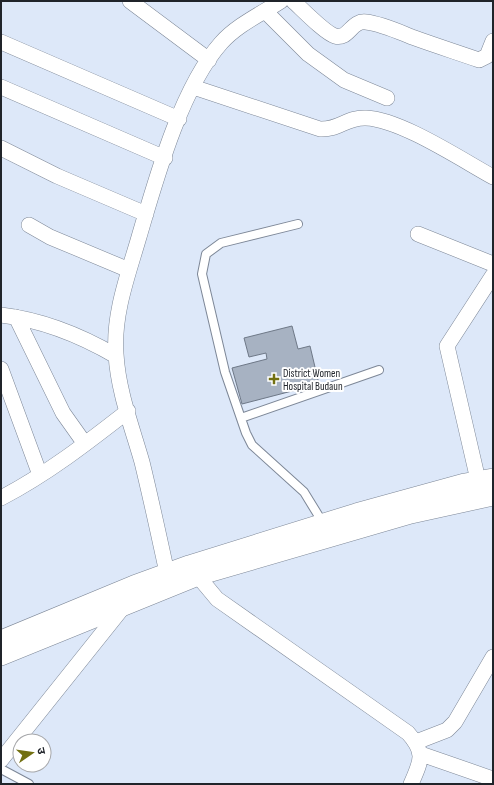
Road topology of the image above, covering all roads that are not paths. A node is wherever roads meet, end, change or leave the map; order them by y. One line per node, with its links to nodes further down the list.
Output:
1 (130, 1): 7 (street)
2 (281, 1): 4 (street)
3 (293, 1): 5 (street)
4 (265, 11): 7 (street); 10 (street)
5 (493, 41)
6 (1, 42): 11 (street)
7 (209, 60): 9 (street)
8 (1, 87): 13 (street)
9 (193, 87): 11 (street); 14 (street)
10 (387, 98)
11 (179, 119): 13 (street)
12 (1, 148): 15 (street)
13 (165, 158): 15 (street)
14 (493, 178)
15 (146, 214): 20 (street)
16 (298, 224): 28 (lane)
17 (29, 225): 20 (street)
18 (418, 234): 19 (street)
19 (493, 264)
20 (129, 270): 24 (street)
21 (493, 275): 31 (street)
22 (1, 316): 23 (street)
23 (16, 317): 24 (street); 29 (street)
24 (116, 356): 27 (street)
25 (1, 369): 30 (street)
26 (380, 370): 28 (lane)
27 (128, 411): 29 (street); 36 (street)
28 (241, 418): 34 (lane)
29 (85, 444): 30 (street)
30 (40, 475): 33 (street)
31 (485, 479): 34 (street)
32 (493, 496): 35 (street)
33 (1, 498)
34 (323, 523): 35 (street)
35 (193, 571): 36 (street); 38 (street); 42 (street)
36 (167, 573): 37 (street)
37 (134, 585): 38 (street); 39 (street)
38 (123, 608): 40 (street); 43 (street)
39 (1, 640)
40 (1, 656)
41 (493, 657): 42 (street)
42 (419, 748): 45 (street); 47 (street)
43 (1, 760)
44 (1, 769): 46 (lane)
45 (493, 779)
46 (29, 784)
47 (411, 784)

